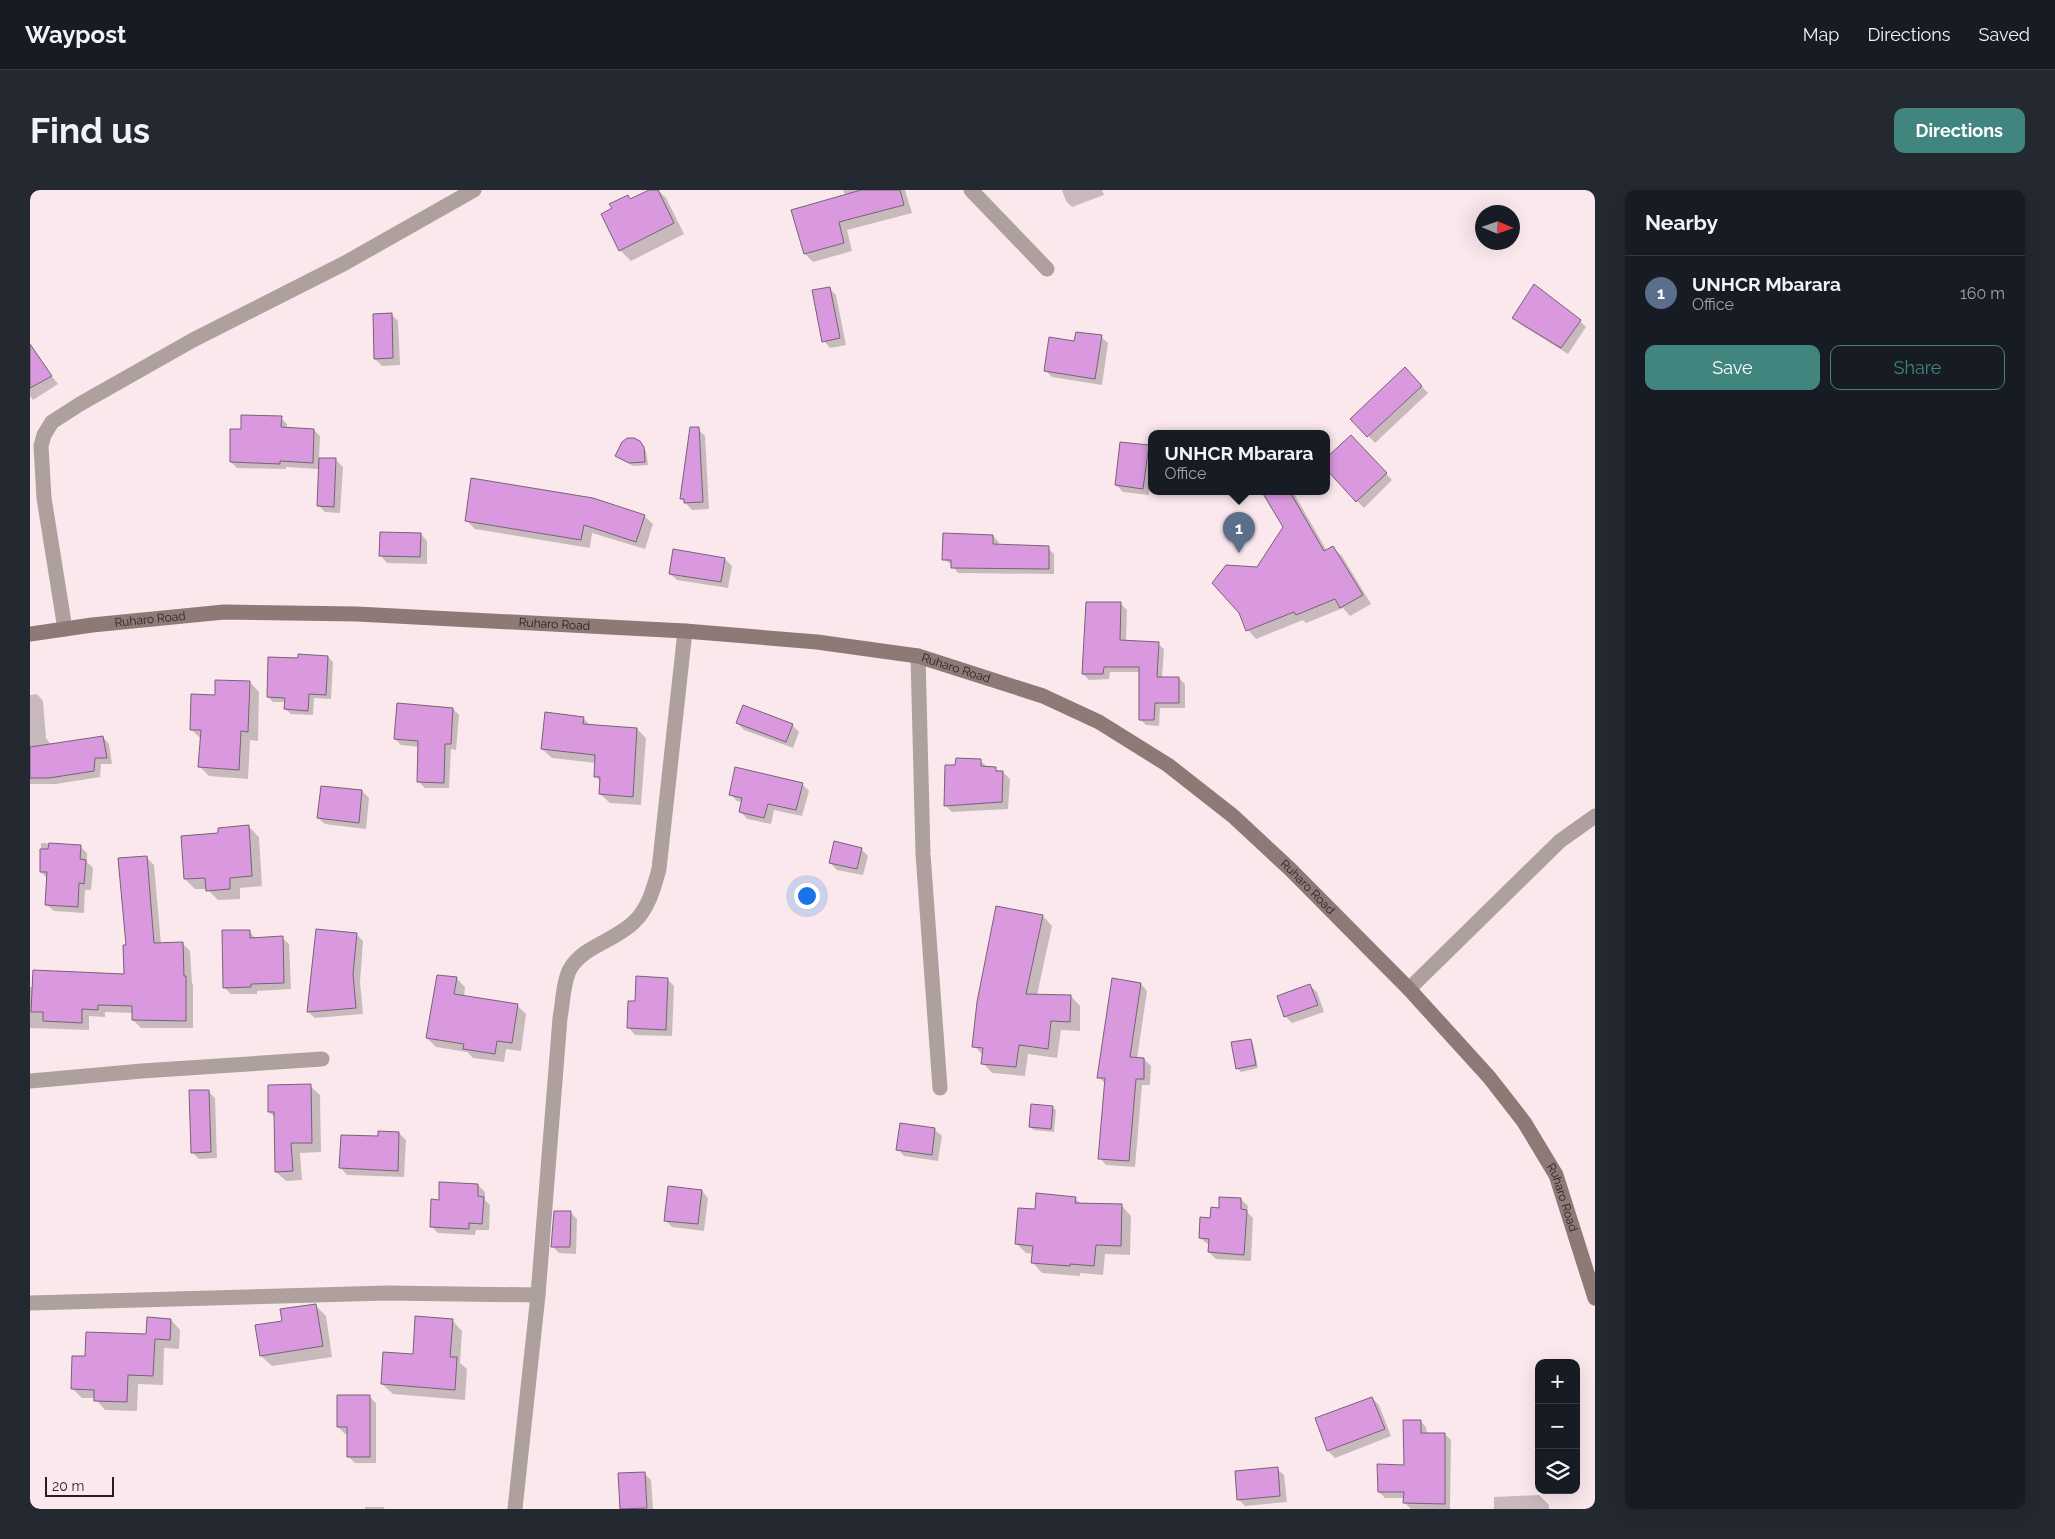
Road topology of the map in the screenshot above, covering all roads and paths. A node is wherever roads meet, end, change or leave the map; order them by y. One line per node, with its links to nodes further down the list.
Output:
1 (474, 190): 4 (street)
2 (970, 190): 3 (street)
3 (1047, 269)
4 (65, 628): 5 (street, Ruharo Road); 6 (street, Ruharo Road)
5 (685, 632): 7 (street, Ruharo Road); 13 (street)
6 (30, 634)
7 (918, 656): 9 (street, Ruharo Road); 12 (street)
8 (1595, 816): 9 (street)
9 (1409, 990): 14 (street, Ruharo Road)
10 (322, 1059): 11 (street)
11 (30, 1082)
12 (940, 1088)
13 (538, 1295): 15 (street); 16 (street)
14 (1595, 1298)
15 (30, 1303)
16 (515, 1509)

